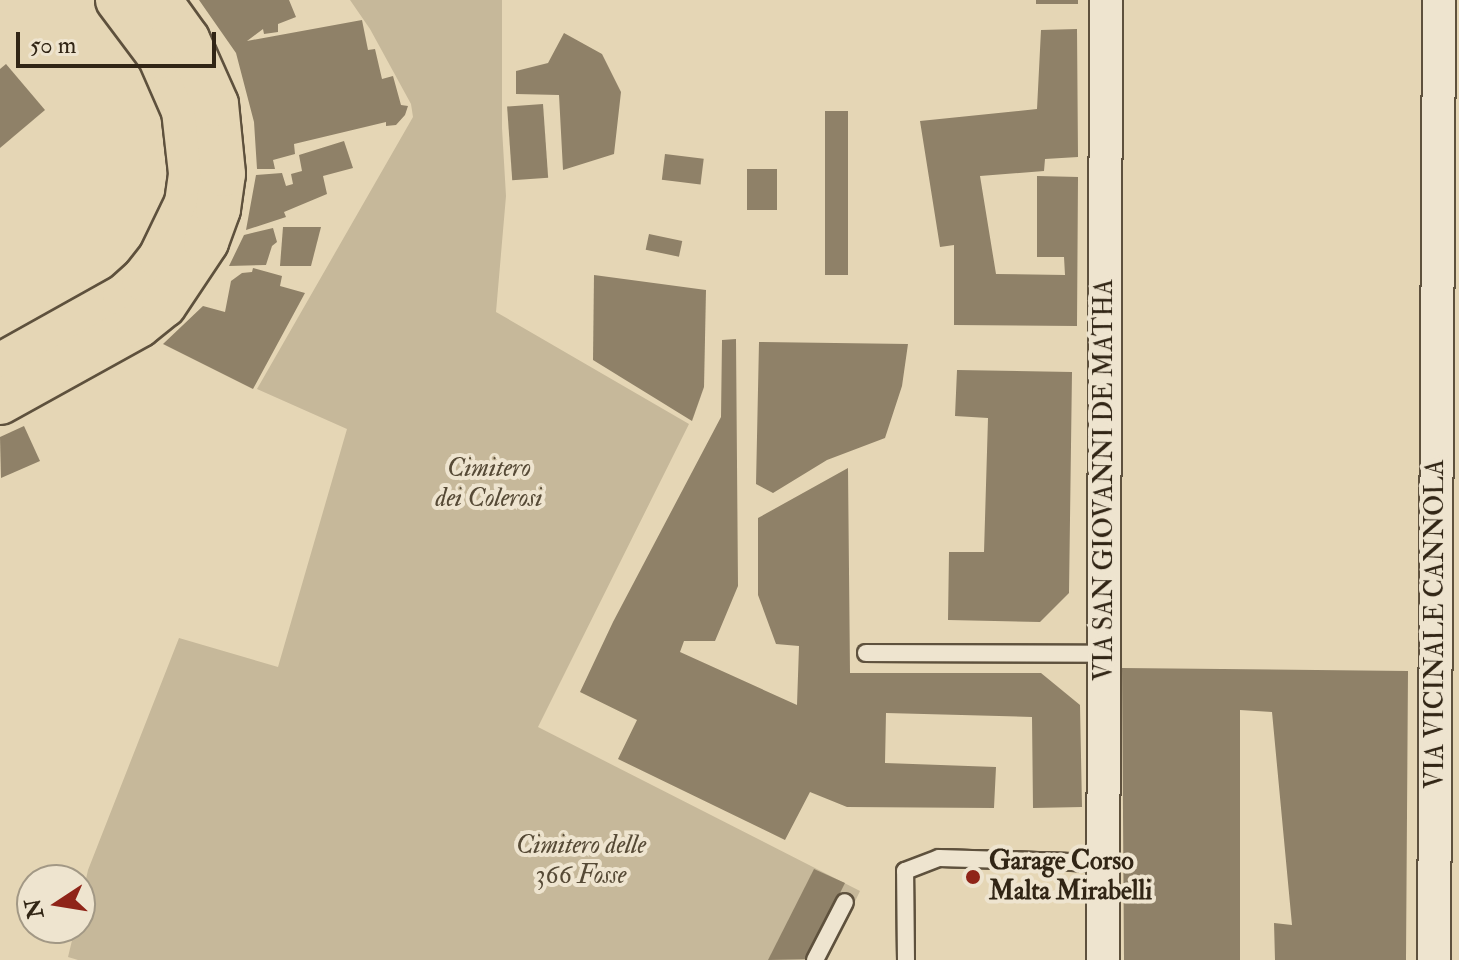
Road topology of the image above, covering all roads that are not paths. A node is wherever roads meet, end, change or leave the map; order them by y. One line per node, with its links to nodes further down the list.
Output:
1 (118, 0): 5 (main road)
2 (159, 0): 6 (main road)
3 (1106, 0): 8 (street, VIA SAN GIOVANNI DE MATHA)
4 (1439, 0): 14 (street, VIA VICINALE CANNOLA)
5 (0, 366)
6 (0, 402)
7 (866, 653): 8 (lane)
8 (1105, 654): 9 (street, VIA SAN GIOVANNI DE MATHA)
9 (1104, 863): 12 (lane); 13 (street, VIA SAN GIOVANNI DE MATHA)
10 (845, 902): 11 (lane)
11 (815, 960)
12 (906, 960)
13 (1103, 960)
14 (1434, 960)

